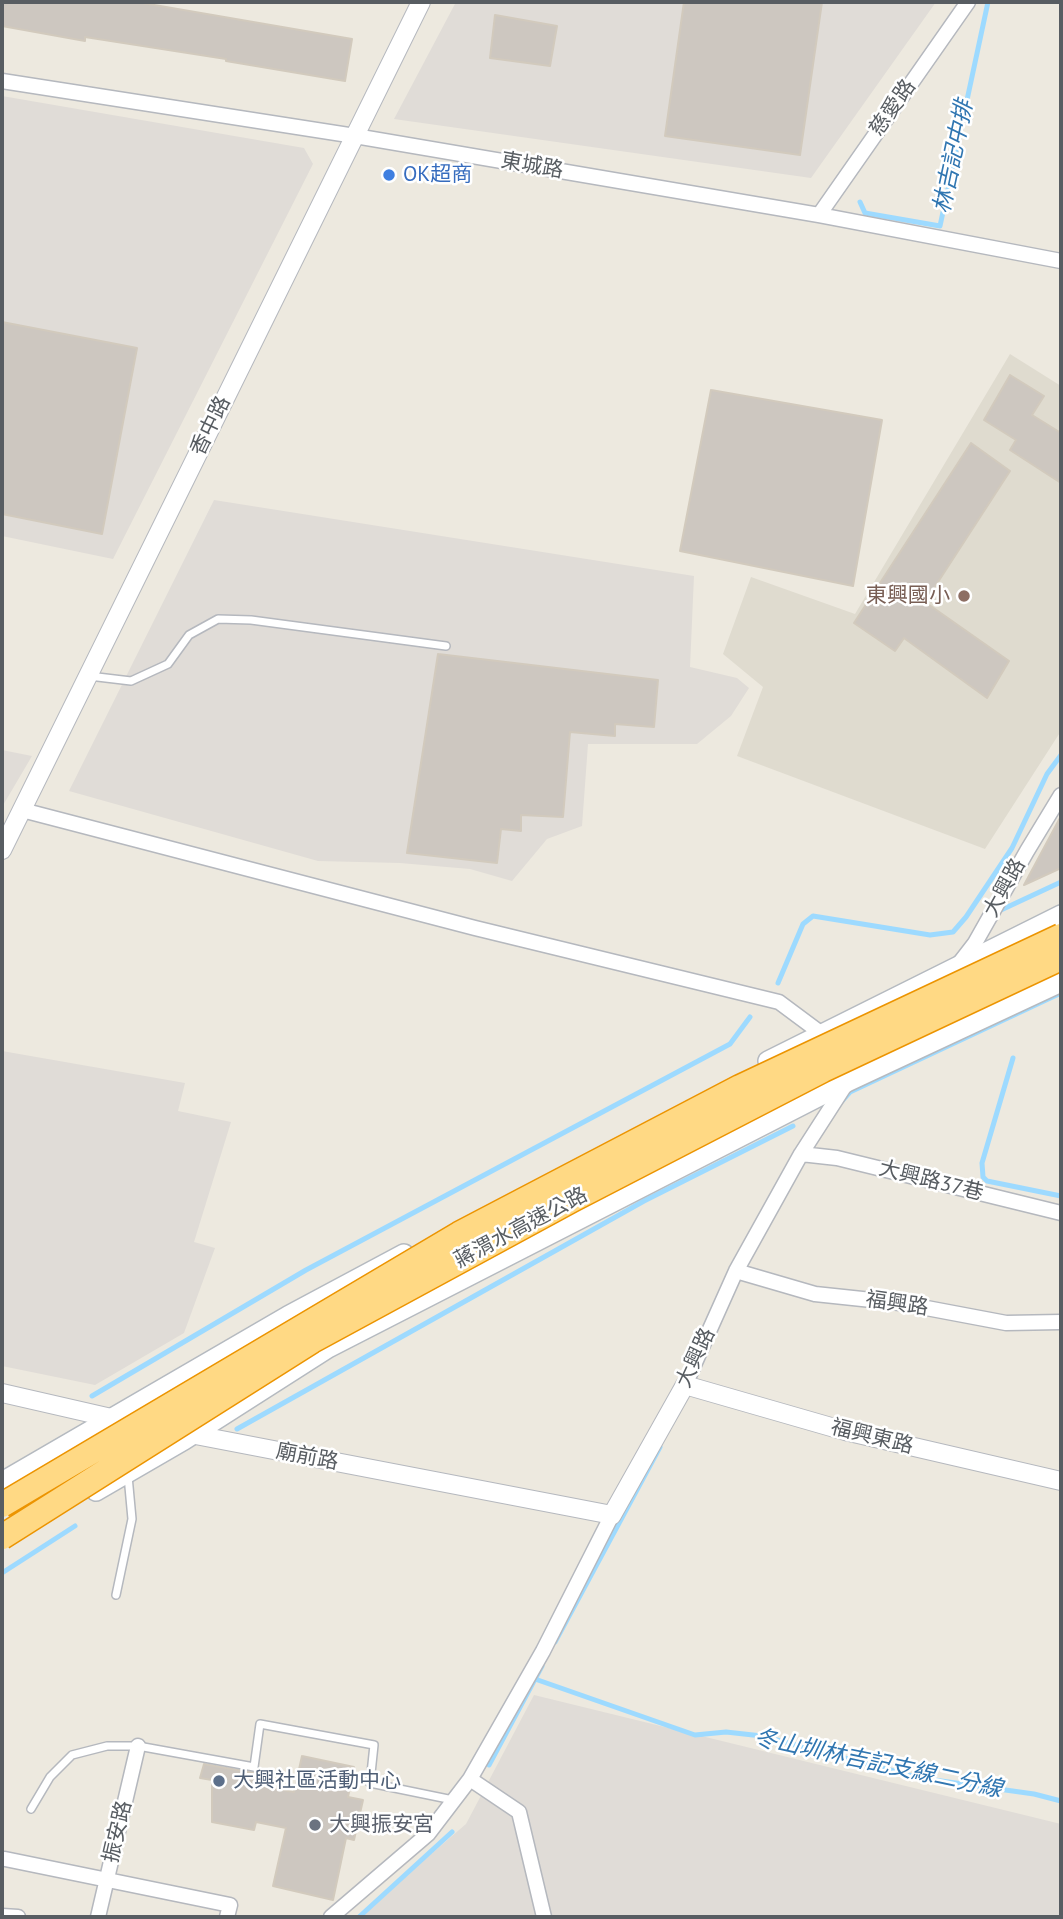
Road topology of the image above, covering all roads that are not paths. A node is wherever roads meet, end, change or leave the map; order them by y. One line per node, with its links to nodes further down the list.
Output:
1 (421, 2): 4 (street, 香中路)
2 (968, 2): 5 (street, 慈愛路)
3 (2, 81): 4 (street, 東城路)
4 (355, 135): 5 (street, 東城路); 8 (street, 香中路)
5 (819, 215): 6 (street, 東城路)
6 (1061, 261)
7 (446, 646): 8 (lane)
8 (88, 676): 10 (street, 香中路)
9 (1061, 795): 15 (street, 大興路)
10 (22, 810): 11 (street, 香中路); 17 (street)
11 (2, 850)
12 (1061, 915): 15 (main road)
13 (1061, 936): 32 (highway, 蔣渭水高速公路, bridge)
14 (1061, 958): 34 (highway, 蔣渭水高速公路, bridge)
15 (960, 964): 17 (main road); 18 (street, 大興路)
16 (1061, 982): 18 (main road)
17 (822, 1034): 19 (main road)
18 (848, 1082): 20 (street, 大興路); 21 (main road)
19 (671, 1110): 21 (main road); 27 (main road)
20 (801, 1154): 22 (street, 大興路37巷); 23 (street, 大興路)
21 (693, 1161): 28 (main road)
22 (1061, 1213)
23 (736, 1271): 24 (street, 福興路); 25 (street, 大興路)
24 (1061, 1322)
25 (685, 1385): 30 (street, 福興東路); 33 (street, 大興路)
26 (2, 1393): 27 (street, 廟前路)
27 (114, 1419): 28 (street, 廟前路); 31 (main road)
28 (192, 1435): 29 (main road); 33 (street, 廟前路)
29 (128, 1473): 35 (main road); 36 (lane)
30 (1061, 1481)
31 (2, 1482)
32 (2, 1505)
33 (612, 1516): 38 (street, 大興路)
34 (2, 1537)
35 (2, 1546)
36 (116, 1595)
37 (138, 1746): 39 (lane); 40 (lane); 42 (street, 振安路)
38 (470, 1779): 39 (street, 大興路); 48 (street)
39 (454, 1800): 47 (street, 大興路)
40 (31, 1809)
41 (5, 1859): 42 (street)
42 (107, 1880): 45 (street, 振安路); 46 (street)
43 (2, 1916): 44 (street)
44 (18, 1917)
45 (98, 1917)
46 (228, 1917)
47 (331, 1917)
48 (544, 1917)

